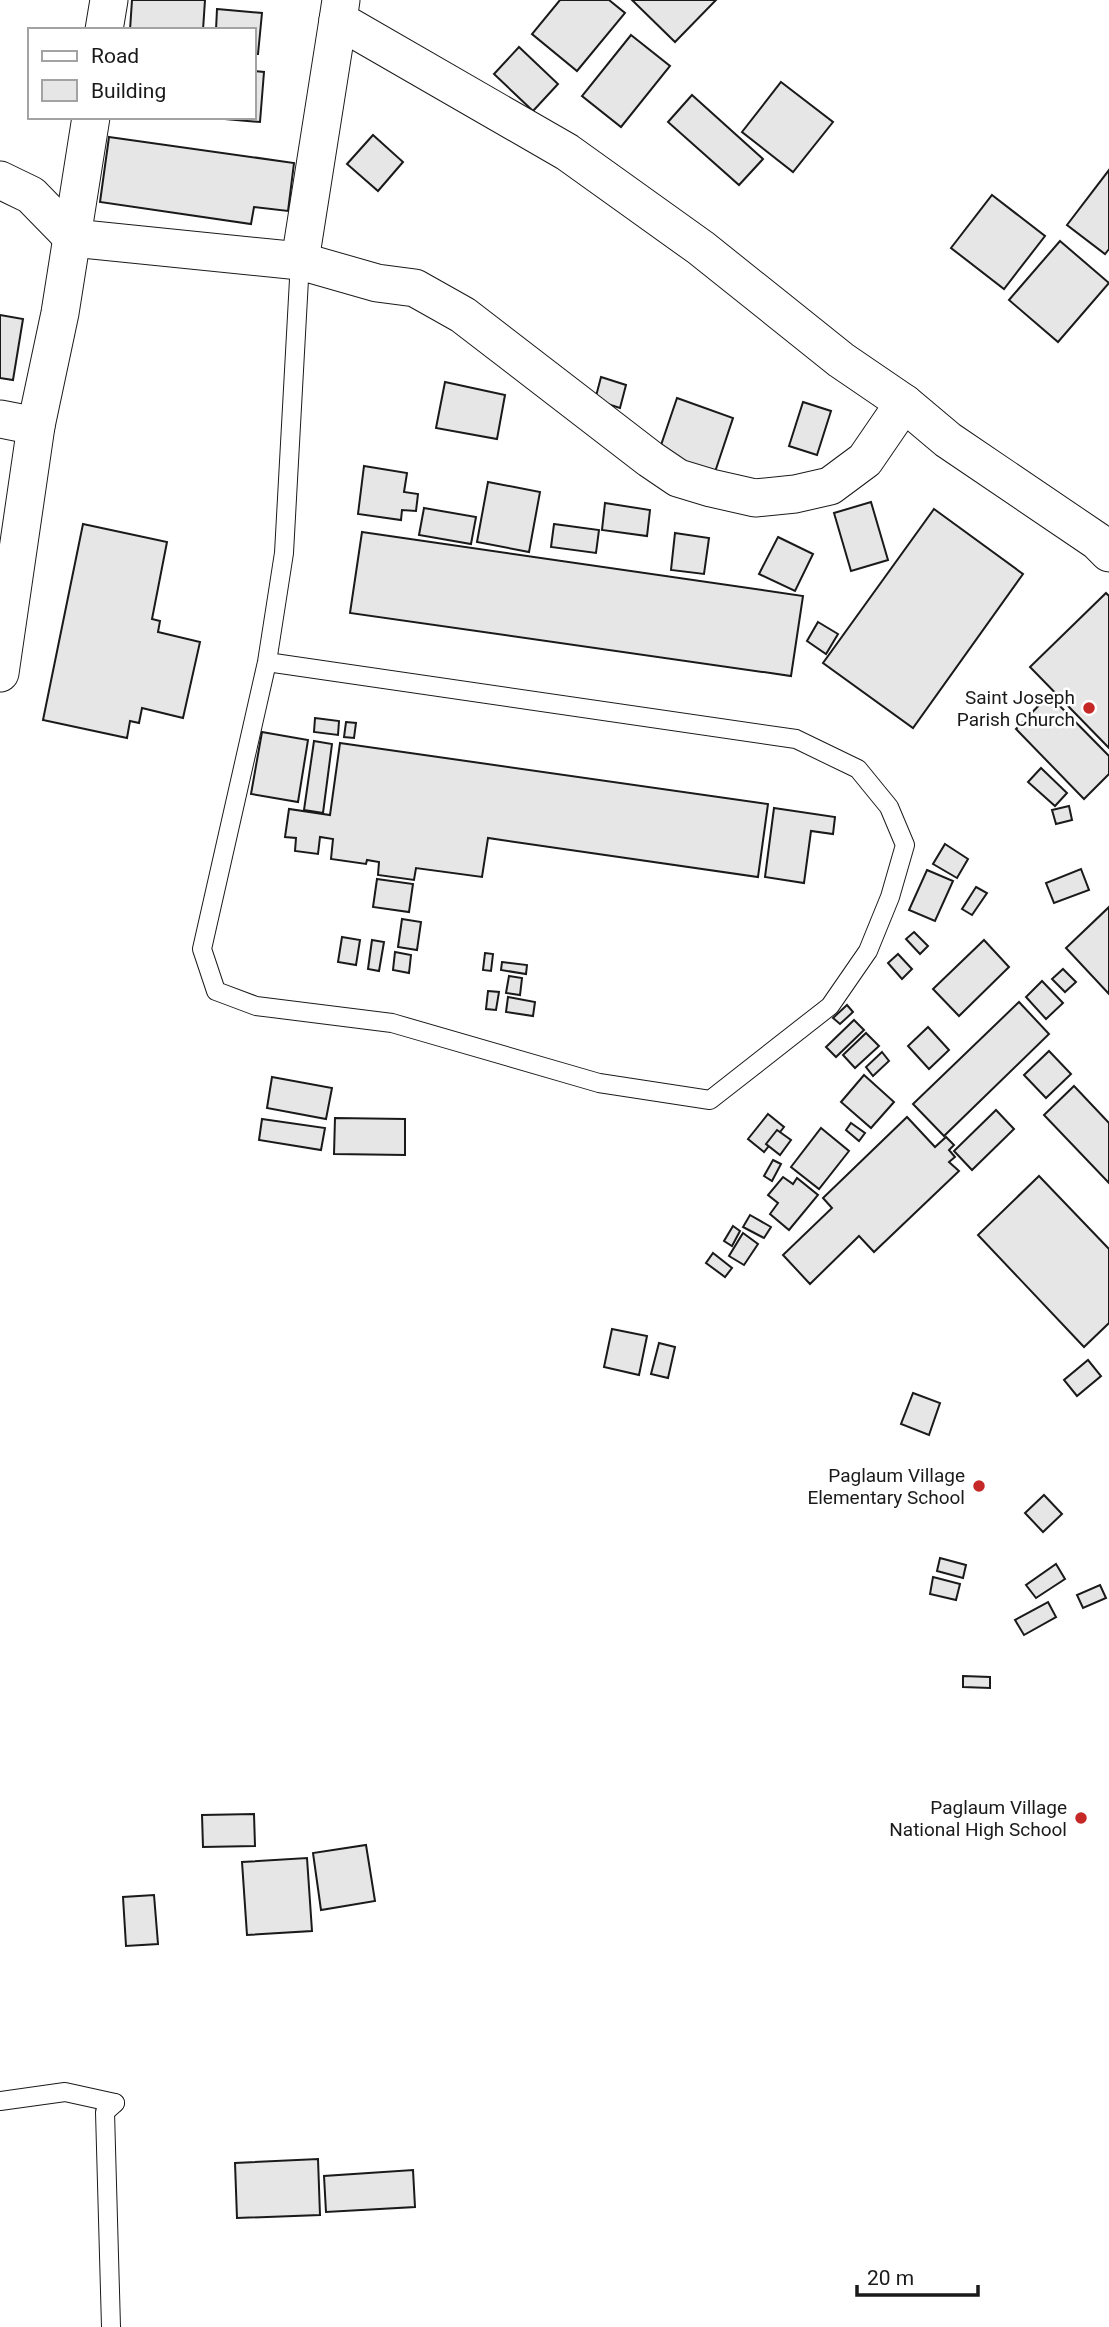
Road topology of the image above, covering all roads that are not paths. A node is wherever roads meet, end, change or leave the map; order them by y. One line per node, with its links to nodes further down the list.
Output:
1 (109, 0): 3 (street)
2 (339, 10): 7 (street); 8 (street)
3 (104, 28)
4 (91, 119): 6 (street)
5 (0, 180): 6 (street)
6 (73, 238): 7 (street); 10 (street)
7 (300, 261): 8 (street); 12 (lane)
8 (904, 403): 11 (street)
9 (0, 419): 10 (street)
10 (36, 426): 13 (street)
11 (1109, 553)
12 (267, 662): 12 (lane)
13 (0, 673)
14 (0, 2101): 15 (lane)
15 (111, 2327)

